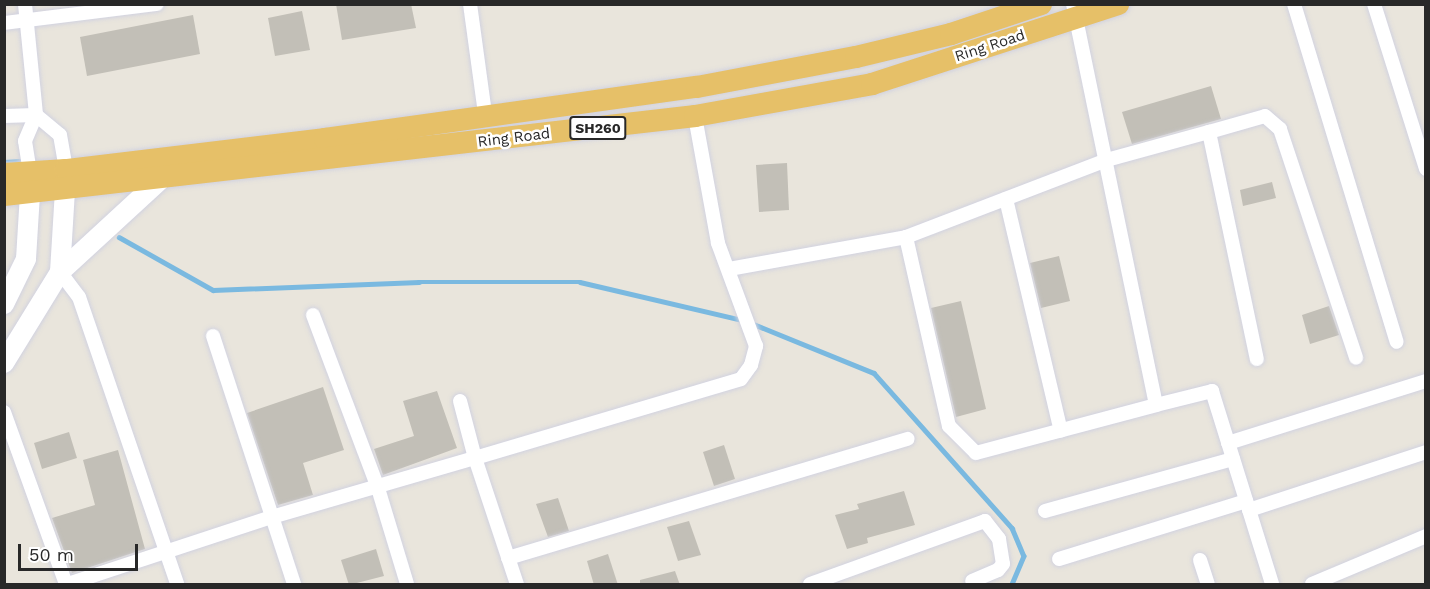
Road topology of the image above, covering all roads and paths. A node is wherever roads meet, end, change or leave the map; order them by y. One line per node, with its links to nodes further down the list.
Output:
1 (25, 4): 10 (street)
2 (157, 4): 10 (street)
3 (470, 4): 11 (street)
4 (1041, 4): 11 (highway, Ring Road / SH260)
5 (1118, 4): 8 (highway, Ring Road / SH260)
6 (1294, 4): 30 (street)
7 (1374, 4): 17 (street)
8 (1075, 11): 14 (highway, Ring Road / SH260); 16 (street)
9 (4, 23): 10 (street)
10 (25, 23): 12 (street)
11 (485, 114): 20 (highway, Ring Road / SH260)
12 (36, 115): 13 (street); 20 (street); 21 (street)
13 (4, 116)
14 (695, 117): 19 (highway, Ring Road / SH260); 25 (street)
15 (1209, 132): 16 (street); 31 (street); 32 (street)
16 (1107, 160): 23 (street); 36 (street)
17 (1425, 169)
18 (4, 174): 21 (highway, Ring Road / SH260)
19 (160, 180): 20 (highway, Ring Road / SH260); 26 (main road)
20 (66, 181): 21 (highway, Ring Road / SH260); 26 (main road)
21 (31, 183): 22 (highway, Ring Road / SH260); 27 (main road)
22 (4, 195)
23 (1006, 199): 24 (street); 38 (street)
24 (906, 237): 25 (street); 38 (street)
25 (729, 269): 42 (street)
26 (60, 272): 33 (main road); 49 (street)
27 (4, 304)
28 (313, 315): 44 (street)
29 (213, 336): 47 (street)
30 (1397, 342)
31 (1356, 358)
32 (1257, 359)
33 (4, 363)
34 (1425, 384): 40 (street)
35 (460, 401): 42 (street)
36 (1156, 405): 38 (street); 40 (street)
37 (4, 412): 54 (street)
38 (1061, 431)
39 (908, 439): 50 (street)
40 (1228, 443): 43 (street)
41 (1425, 452): 45 (street)
42 (475, 458): 44 (street); 50 (street)
43 (1233, 459): 45 (street); 46 (street)
44 (377, 485): 47 (street); 57 (street)
45 (1248, 506): 51 (street); 61 (street)
46 (1045, 511)
47 (275, 516): 49 (street); 56 (street)
48 (1425, 536): 62 (street)
49 (167, 552): 54 (street); 55 (street)
50 (508, 558): 58 (street)
51 (1059, 559)
52 (1200, 561): 60 (street)
53 (972, 581): 59 (street)
54 (67, 585)
55 (177, 585)
56 (294, 585)
57 (407, 585)
58 (517, 585)
59 (810, 585)
60 (1208, 585)
61 (1272, 585)
62 (1312, 585)

